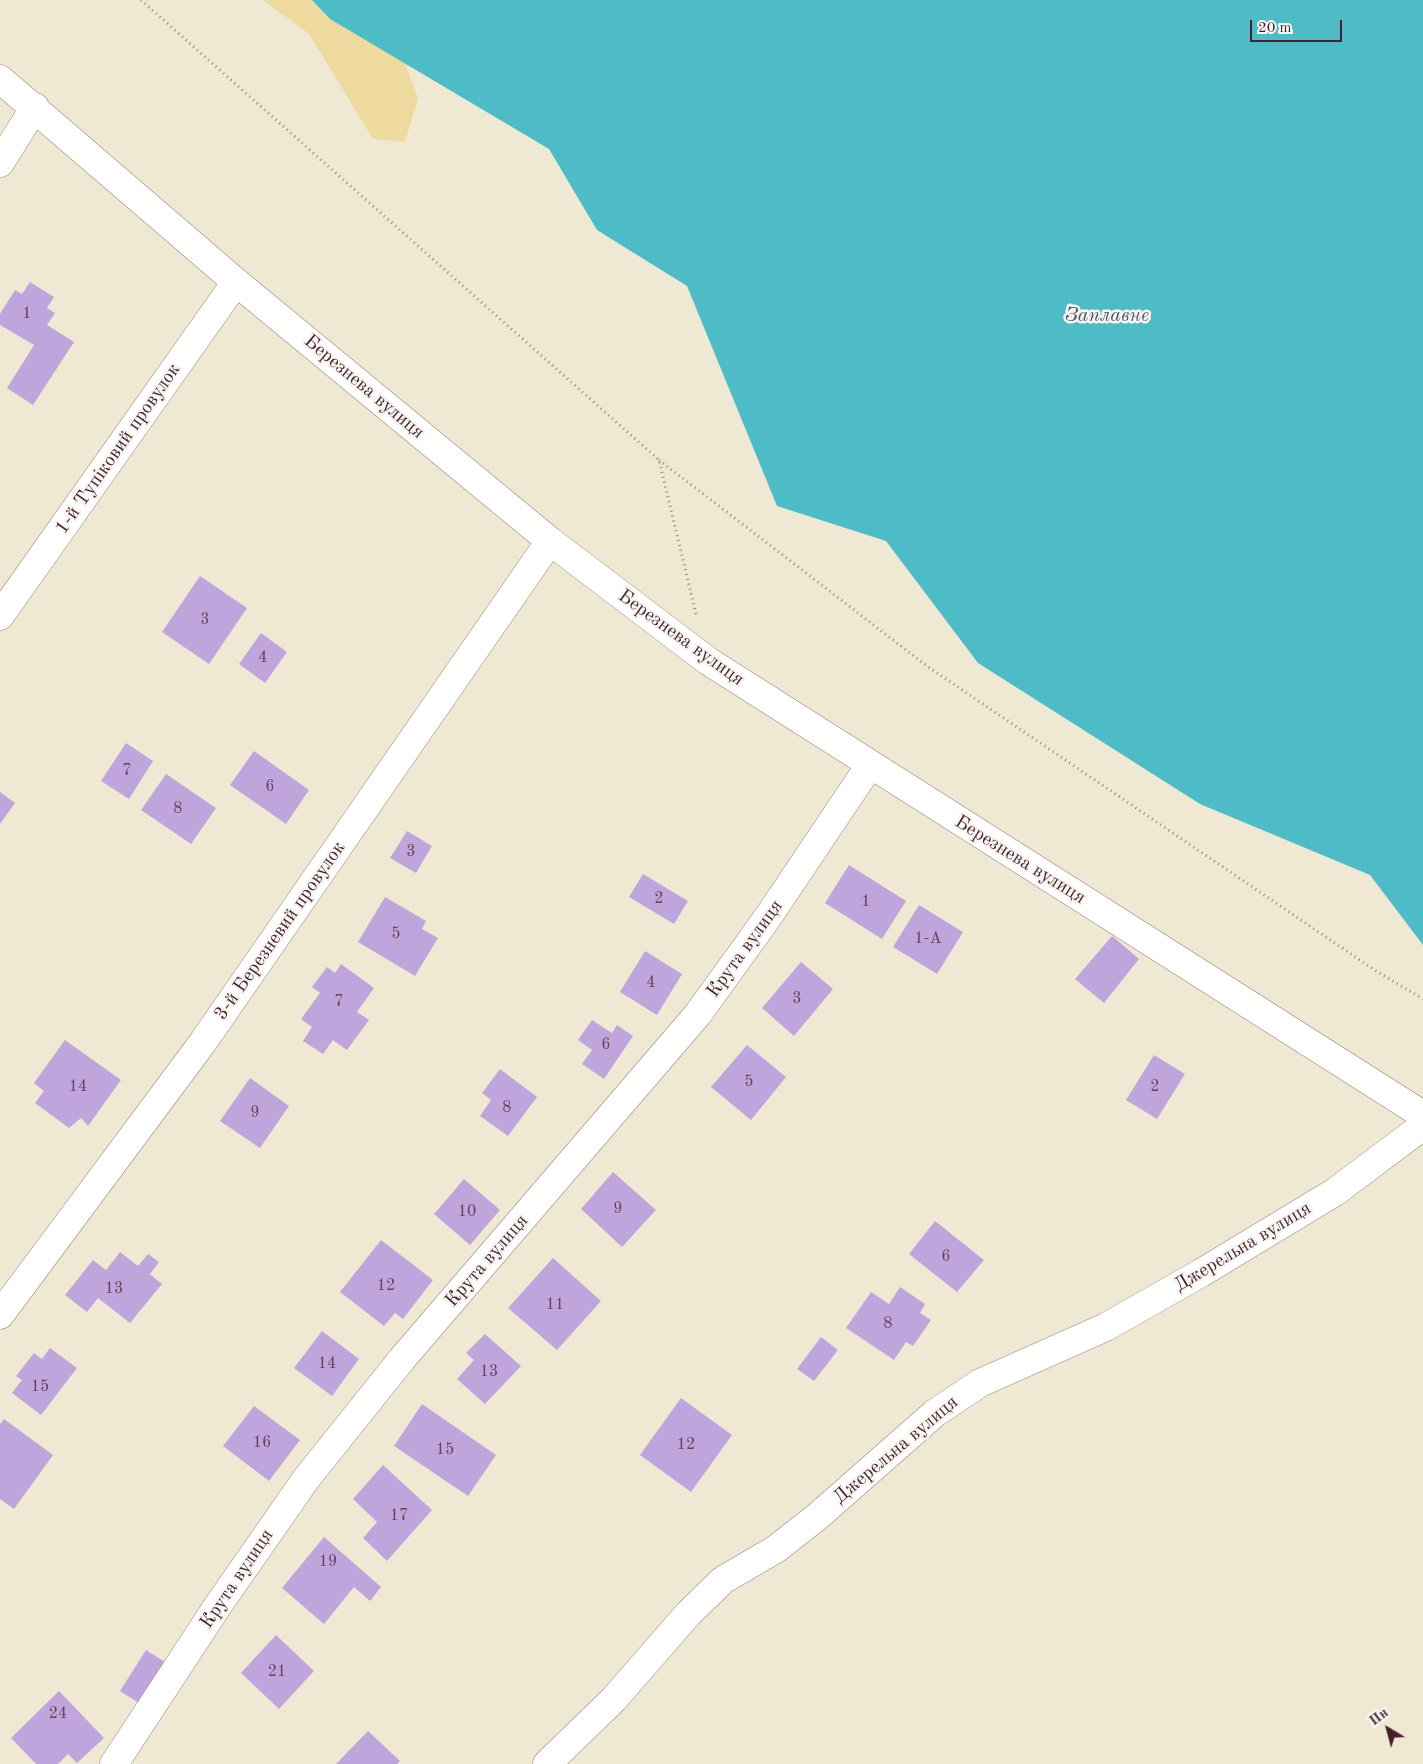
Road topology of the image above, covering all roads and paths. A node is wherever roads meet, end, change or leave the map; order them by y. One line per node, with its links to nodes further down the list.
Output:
1 (141, 0): 6 (path)
2 (0, 79): 3 (street, Березнева вулиця)
3 (36, 107): 4 (street); 5 (street, Березнева вулиця)
4 (0, 164)
5 (236, 282): 7 (street, Березнева вулиця); 8 (street, 1-й Тупіковий провулок)
6 (659, 460): 9 (path); 11 (path)
7 (550, 541): 9 (street, Березнева вулиця); 14 (street, 3-й Березневий провулок)
8 (0, 616)
9 (708, 661): 10 (street, Березнева вулиця)
10 (870, 765): 12 (street, Березнева вулиця); 15 (street, Крута вулиця)
11 (1423, 999)
12 (1423, 1115)
13 (1423, 1126): 16 (street, Джерельна вулиця)
14 (0, 1315)
15 (114, 1764)
16 (547, 1764)

